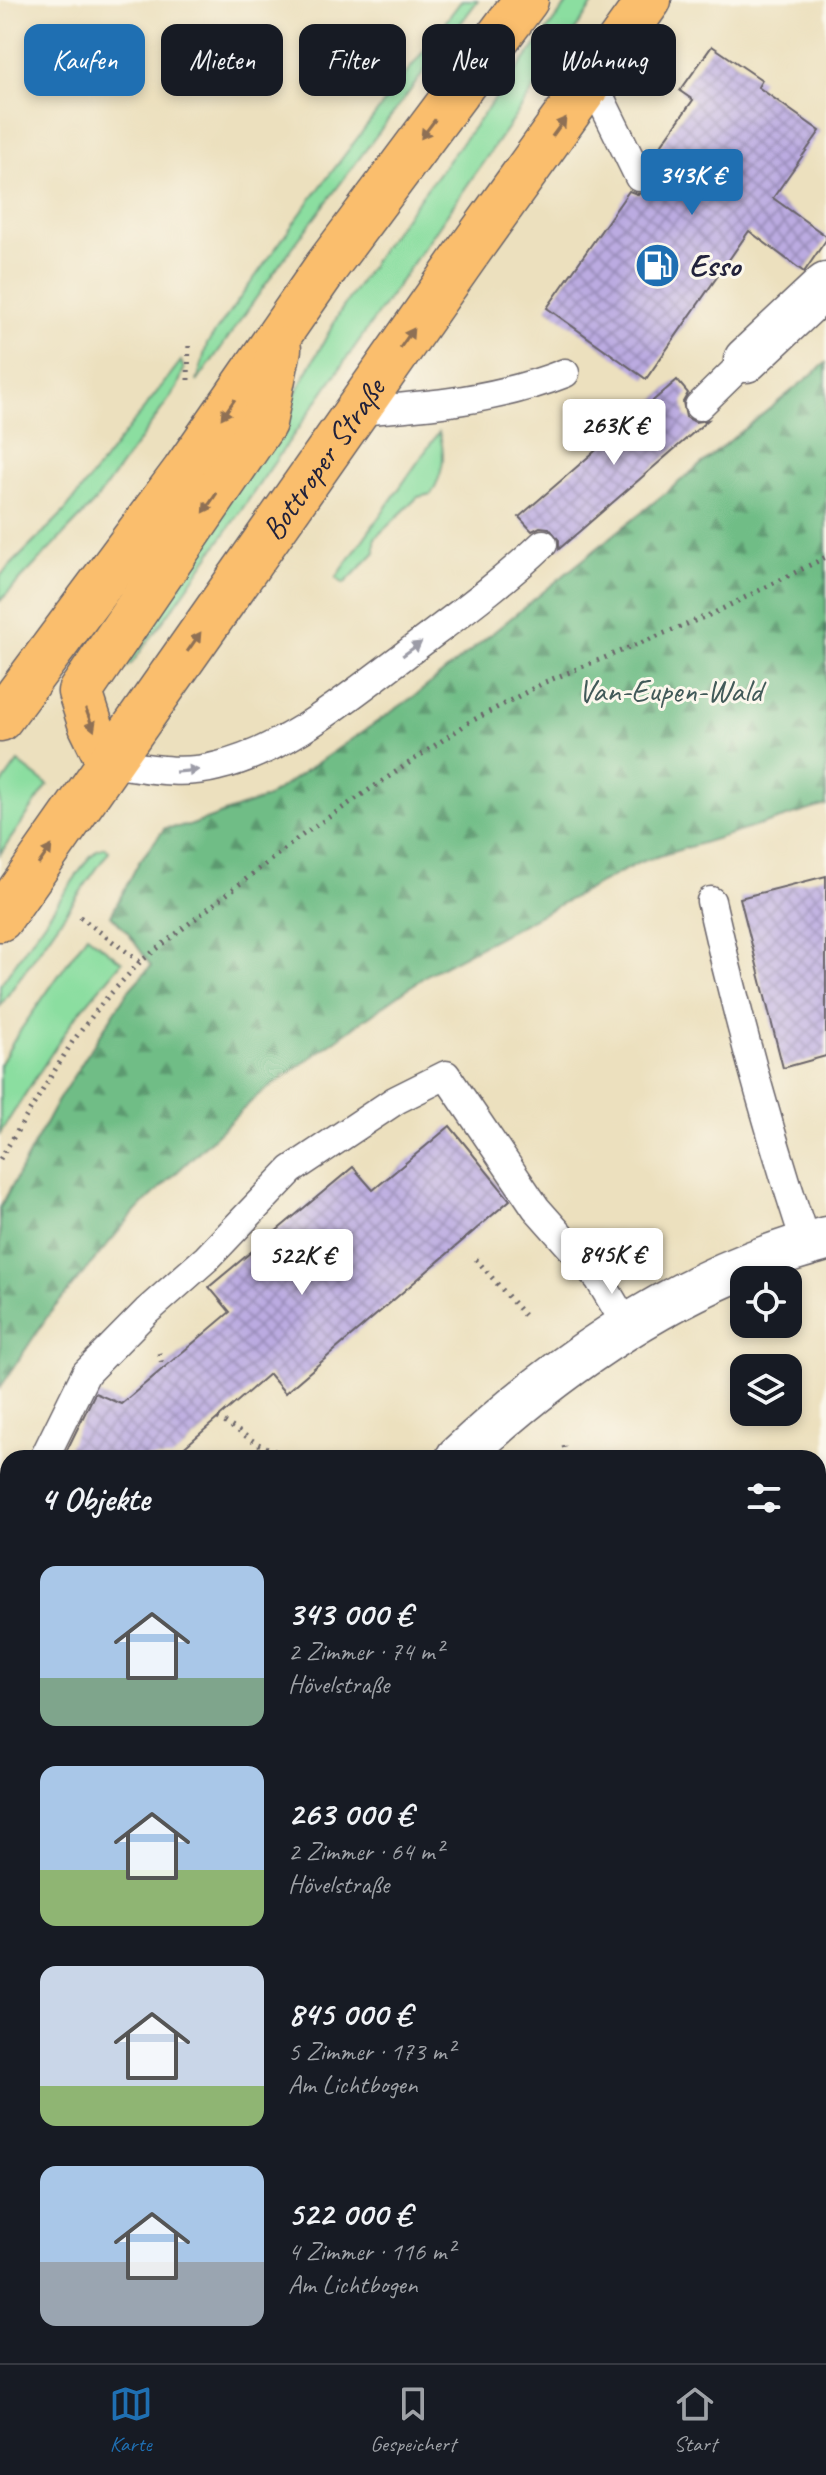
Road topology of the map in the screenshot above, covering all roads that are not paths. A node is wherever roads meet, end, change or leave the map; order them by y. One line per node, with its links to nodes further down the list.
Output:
1 (526, 0): 8 (main road, one-way to 8)
2 (649, 0): 3 (main road, Bottroper Straße)
3 (632, 24)
4 (581, 96): 12 (main road, Bottroper Straße, one-way to 4)
5 (599, 96): 6 (lane)
6 (639, 177)
7 (826, 285): 9 (street)
8 (282, 331): 14 (main road, one-way to 14); 15 (main road, one-way to 15)
9 (746, 360): 11 (lane)
10 (565, 373): 12 (lane)
11 (699, 406)
12 (356, 411): 15 (main road, Bottroper Straße, one-way to 12)
13 (543, 544): 15 (lane, one-way to 13)
14 (0, 719)
15 (109, 763): 17 (main road, Bottroper Straße, one-way to 15)
16 (711, 901): 18 (lane)
17 (0, 919)
18 (816, 1242): 19 (street)
19 (627, 1326): 20 (lane); 21 (street)
20 (48, 1450)
21 (467, 1450)

